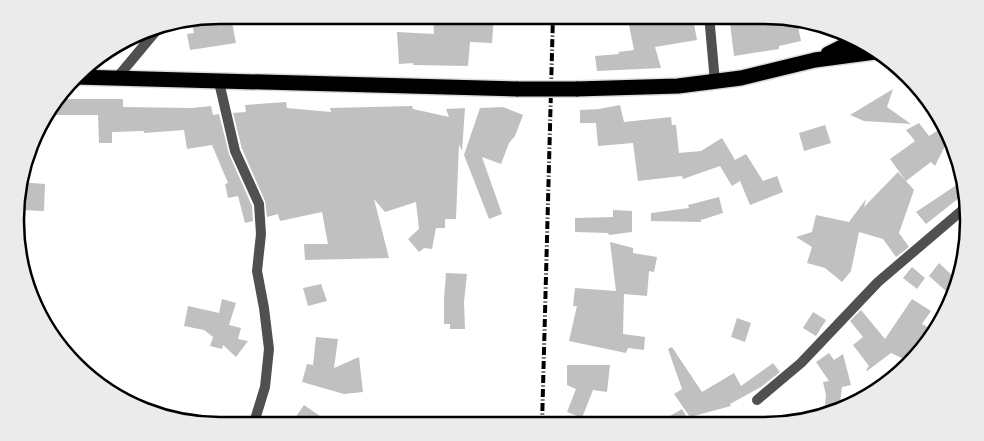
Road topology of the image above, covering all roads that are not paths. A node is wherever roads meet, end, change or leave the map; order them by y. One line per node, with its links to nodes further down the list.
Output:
1 (710, 24): 10 (street)
2 (152, 36): 8 (street)
3 (849, 43): 6 (highway)
4 (855, 46): 6 (highway)
5 (867, 53): 6 (highway)
6 (815, 60): 10 (highway)
7 (84, 78): 8 (highway)
8 (116, 79): 9 (highway)
9 (219, 82): 10 (highway, bridge); 13 (street)
10 (714, 82)
11 (960, 212): 12 (street)
12 (757, 400)
13 (256, 417)

